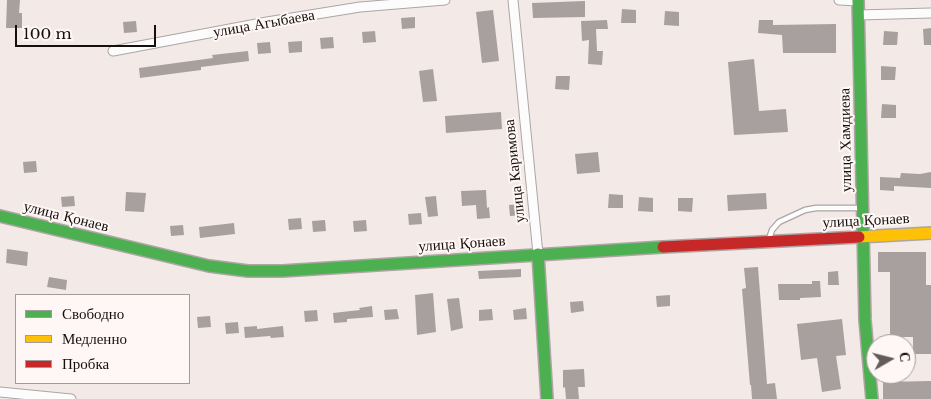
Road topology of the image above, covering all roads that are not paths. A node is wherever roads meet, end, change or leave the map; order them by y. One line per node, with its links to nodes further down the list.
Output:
1 (445, 0): 7 (street, улица Агыбаева)
2 (513, 0): 13 (street, улица Каримова)
3 (839, 0): 4 (street)
4 (858, 1): 6 (main road, улица Хамдиева)
5 (931, 13): 6 (street)
6 (858, 15): 8 (main road, улица Хамдиева)
7 (113, 51)
8 (862, 208): 11 (main road, улица Хамдиева); 12 (lane)
9 (0, 216): 13 (main road, улица Қонаев)
10 (931, 233): 11 (main road, улица Қонаев)
11 (863, 237): 12 (main road, улица Қонаев); 17 (main road, улица Хамдиева)
12 (768, 242): 13 (main road, улица Қонаев)
13 (538, 254): 16 (main road, улица Каримова)
14 (0, 392): 15 (street)
15 (72, 398)
16 (547, 399)
17 (872, 399)

